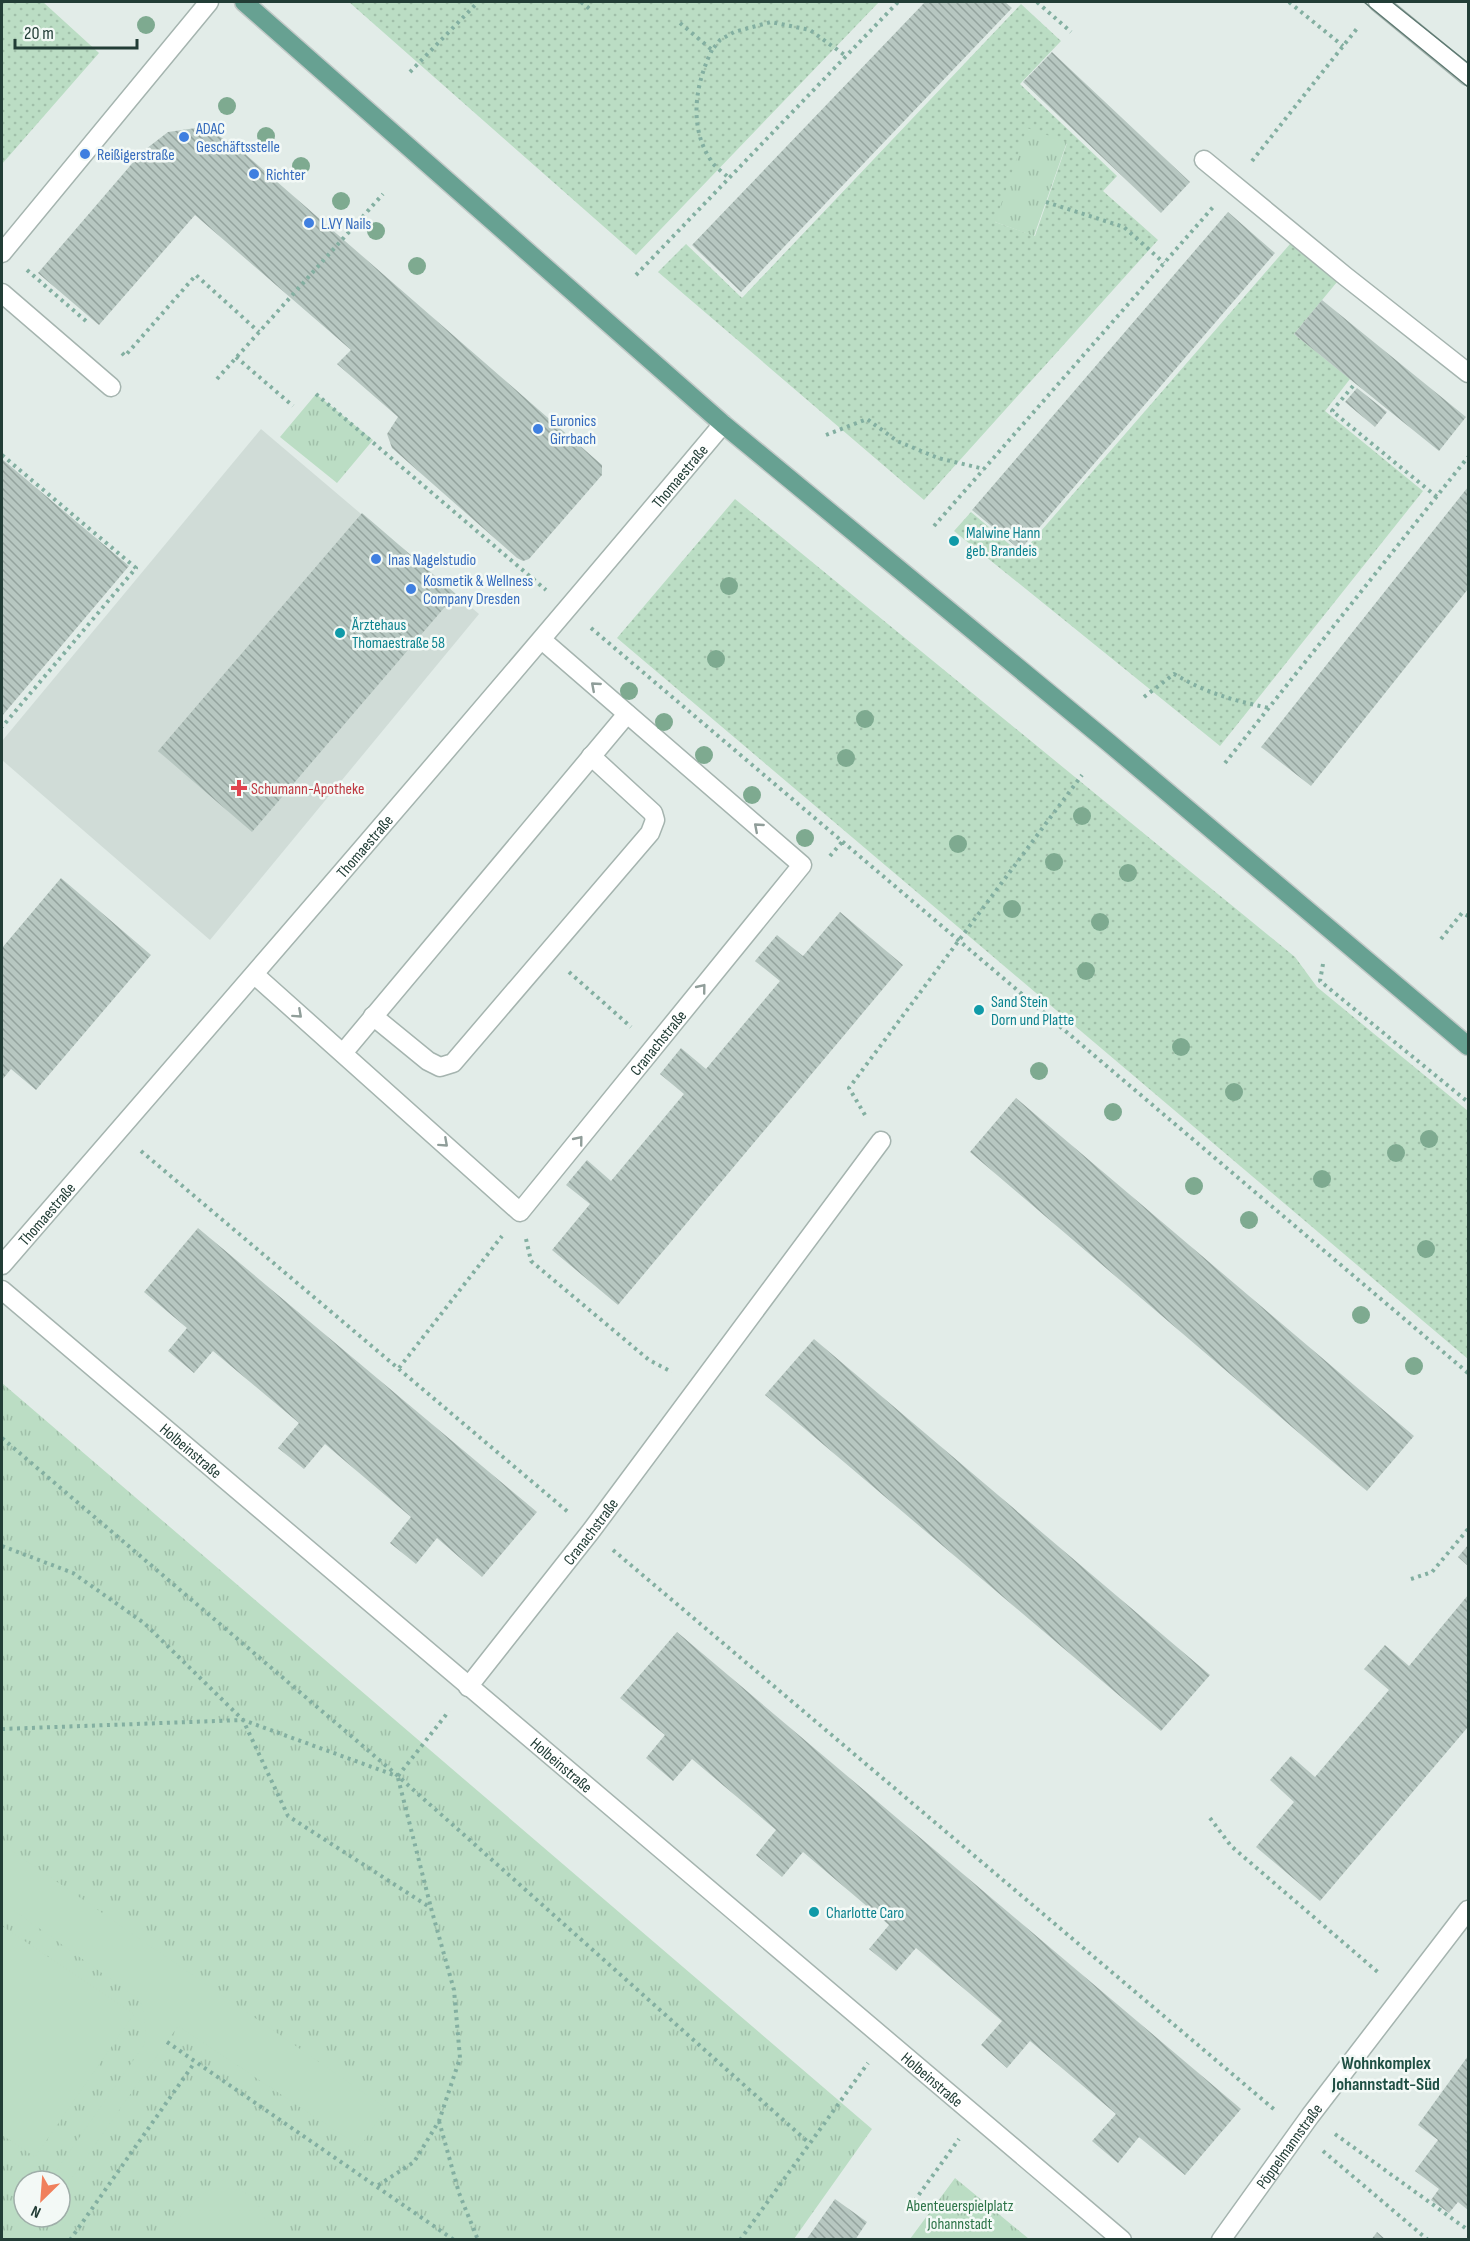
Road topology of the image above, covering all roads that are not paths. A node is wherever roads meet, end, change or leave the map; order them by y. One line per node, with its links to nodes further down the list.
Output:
1 (209, 2): 6 (street)
2 (244, 2): 10 (main road)
3 (1378, 2): 4 (street)
4 (1468, 76)
5 (1204, 160): 8 (street)
6 (2, 252)
7 (2, 293): 9 (street)
8 (1468, 373)
9 (111, 387)
10 (723, 424): 11 (street, Thomaestraße); 16 (main road)
11 (542, 640): 12 (street, Cranachstraße, one-way to 11); 14 (street, Thomaestraße)
12 (627, 714): 13 (street); 17 (street, Cranachstraße, one-way to 12)
13 (591, 756): 15 (street); 15 (street)
14 (255, 975): 17 (street, one-way to 17); 19 (street, Thomaestraße)
15 (373, 1016): 17 (street)
16 (1468, 1046)
17 (343, 1053)
18 (881, 1141): 21 (street, Cranachstraße)
19 (2, 1265)
20 (2, 1290): 21 (street, Holbeinstraße)
21 (468, 1687): 23 (street, Holbeinstraße)
22 (1468, 1911): 24 (street, Pöppelmannstraße)
23 (1122, 2240)
24 (1221, 2240)

